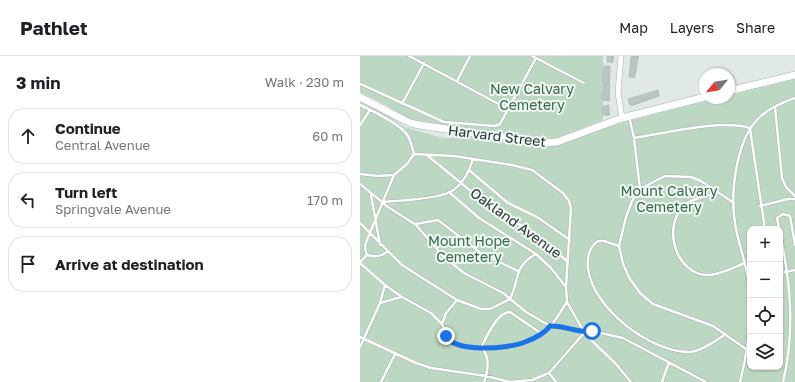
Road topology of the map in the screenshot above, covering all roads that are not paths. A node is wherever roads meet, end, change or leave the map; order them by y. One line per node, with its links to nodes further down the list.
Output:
1 (409, 56): 6 (lane)
2 (470, 56): 8 (lane)
3 (532, 56): 5 (lane)
4 (621, 56): 21 (street)
5 (536, 58): 9 (lane); 18 (lane)
6 (424, 63): 8 (lane); 15 (lane)
7 (795, 75): 11 (main road)
8 (457, 81): 18 (lane)
9 (584, 83)
10 (360, 84): 15 (lane)
11 (735, 90)
12 (360, 97): 21 (main road, Harvard Street)
13 (699, 98): 20 (main road, Harvard Street)
14 (795, 98): 17 (lane)
15 (402, 104): 18 (lane)
16 (360, 105): 19 (lane)
17 (775, 107): 23 (lane); 37 (lane)
18 (508, 109)
19 (370, 110): 22 (lane); 25 (lane)
20 (629, 116): 21 (main road, Harvard Street); 24 (lane)
21 (622, 118)
22 (360, 125)
23 (750, 128): 24 (lane); 39 (lane); 40 (lane)
24 (634, 138): 33 (lane)
25 (414, 154): 26 (lane); 30 (lane)
26 (428, 156): 27 (lane); 31 (lane, Oakland Avenue)
27 (473, 159): 28 (lane); 47 (lane)
28 (470, 170): 31 (lane); 47 (lane)
29 (360, 174): 30 (lane)
30 (394, 175): 38 (lane)
31 (461, 183): 34 (lane); 55 (lane, Oakland Avenue)
32 (360, 184): 36 (lane)
33 (640, 189): 35 (lane); 50 (lane)
34 (449, 192): 38 (lane); 53 (lane)
35 (717, 193): 39 (lane); 57 (lane)
36 (371, 194): 38 (lane); 41 (lane)
37 (795, 198): 40 (lane)
38 (382, 202): 41 (lane); 43 (lane)
39 (734, 203): 57 (lane)
40 (760, 206): 44 (lane)
41 (376, 217): 46 (lane); 48 (lane)
42 (360, 223): 46 (lane)
43 (416, 224): 59 (lane); 67 (lane)
44 (764, 226)
45 (778, 226): 49 (lane)
46 (370, 233): 48 (lane); 54 (lane)
47 (570, 241): 55 (lane)
48 (380, 245): 52 (lane)
49 (795, 245)
50 (619, 246): 75 (lane); 75 (lane)
51 (783, 250): 61 (lane)
52 (387, 252): 54 (lane); 68 (lane)
53 (536, 254): 59 (lane); 64 (lane)
54 (367, 255): 56 (lane)
55 (568, 261): 64 (lane)
56 (360, 262): 63 (lane)
57 (745, 263): 60 (lane)
58 (795, 270): 61 (lane)
59 (518, 271): 67 (lane)
60 (747, 271)
61 (787, 272): 62 (lane); 92 (lane)
62 (783, 273)
63 (385, 285): 65 (lane); 70 (lane)
64 (566, 287): 69 (lane)
65 (402, 297): 70 (lane); 71 (lane)
66 (750, 298): 80 (lane)
67 (510, 299): 68 (lane); 72 (lane)
68 (457, 300): 71 (lane)
69 (567, 302): 72 (lane); 73 (lane)
70 (380, 303): 77 (lane)
71 (442, 324): 79 (lane)
72 (550, 326): 73 (lane); 74 (lane)
73 (584, 333): 82 (lane); 83 (lane); 88 (lane)
74 (542, 334): 79 (lane); 79 (lane)
75 (726, 334): 80 (lane)
76 (360, 337): 77 (lane)
77 (364, 338): 78 (lane); 81 (lane)
78 (360, 347)
79 (481, 347): 84 (lane)
80 (746, 349): 91 (lane)
81 (395, 354): 84 (lane); 85 (lane)
82 (669, 362): 89 (lane); 90 (lane)
83 (549, 373): 84 (lane); 87 (lane)
84 (486, 376): 86 (lane)
85 (381, 382)
86 (484, 382)
87 (556, 382)
88 (630, 382)
89 (662, 382)
90 (706, 382)
91 (740, 382)
92 (783, 382)

